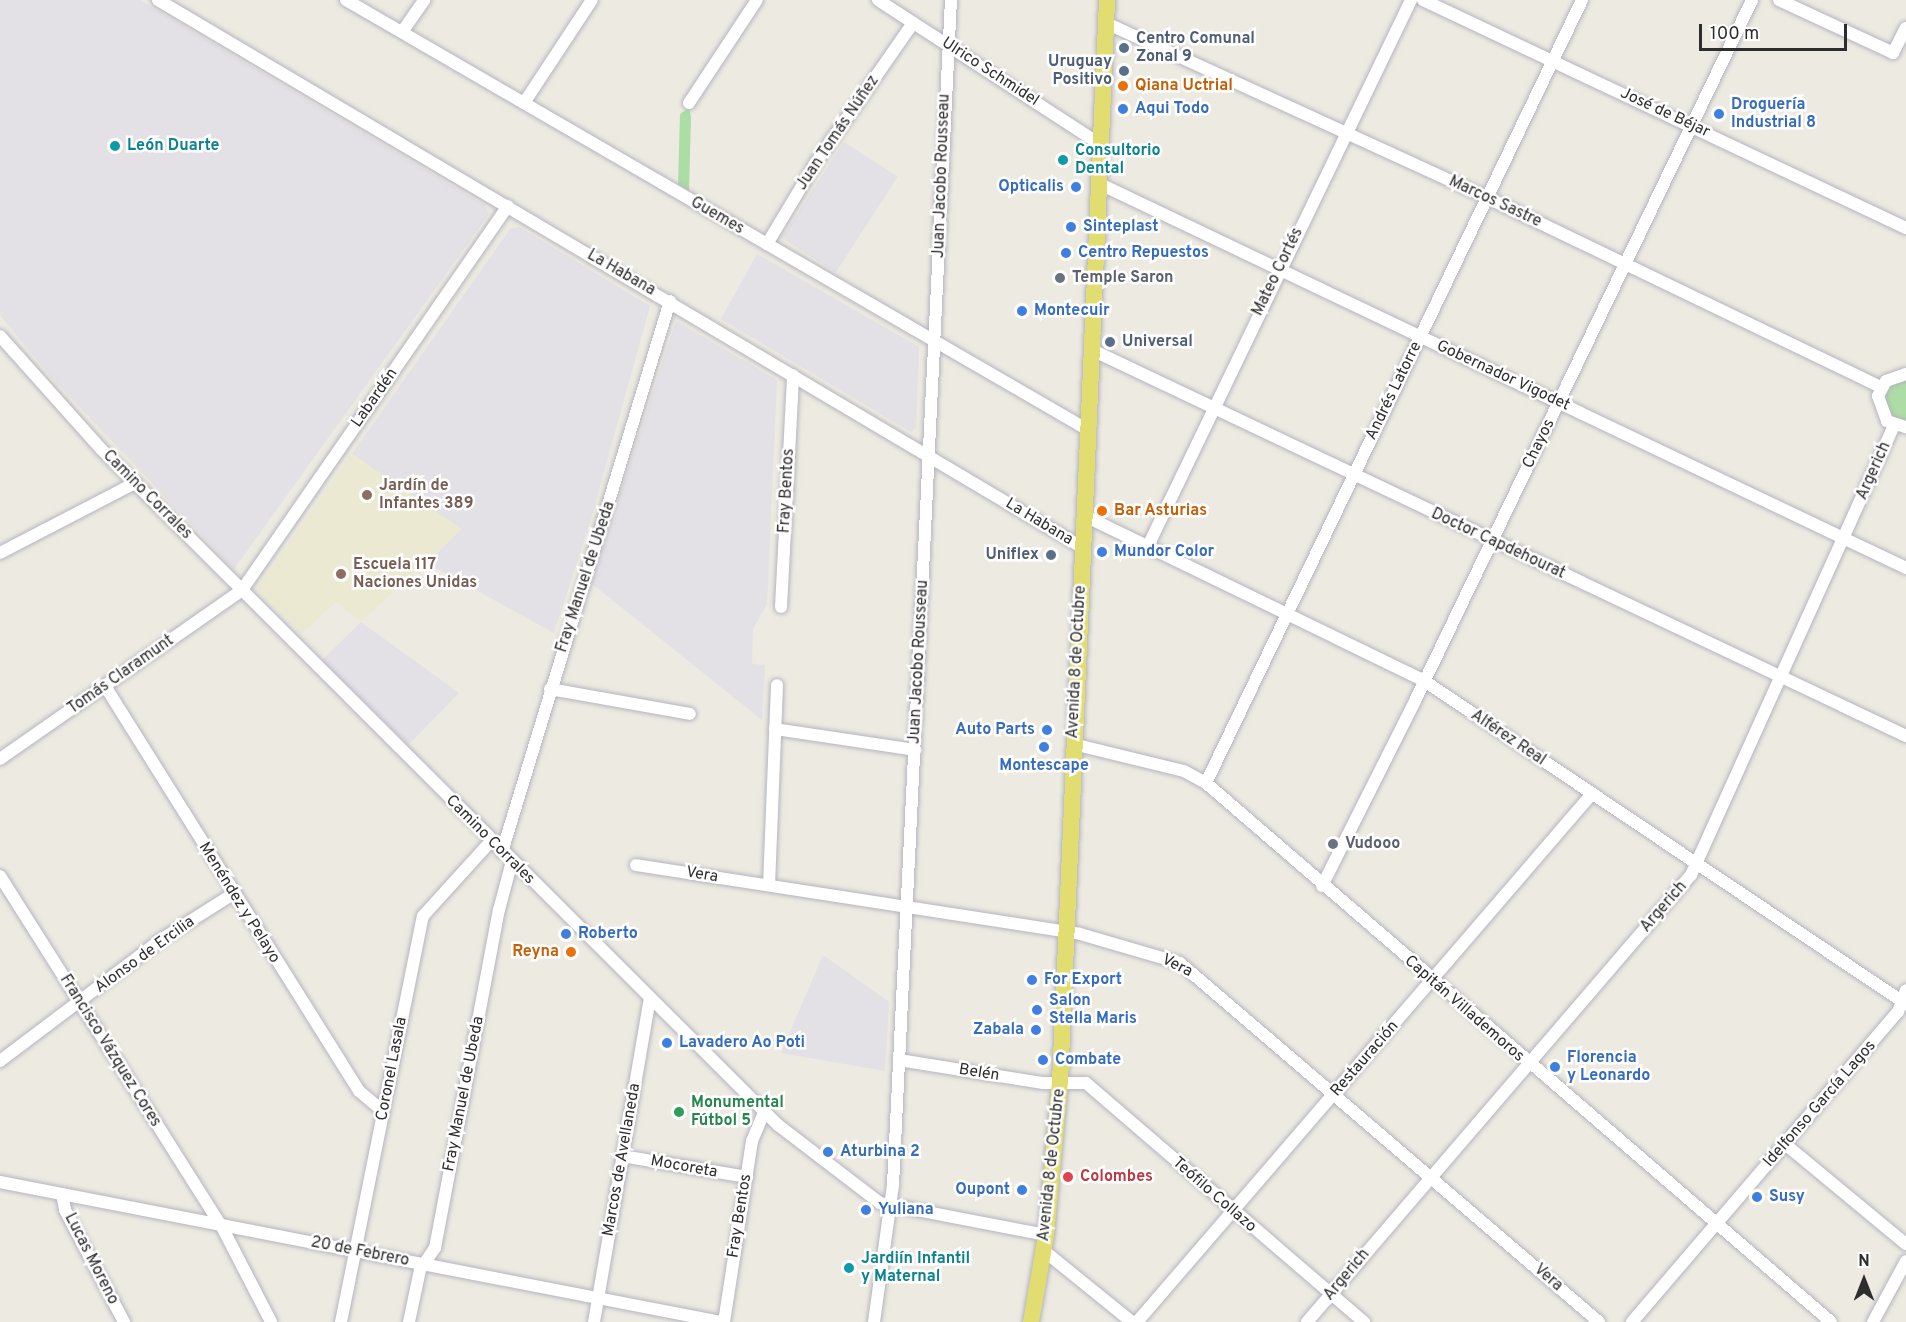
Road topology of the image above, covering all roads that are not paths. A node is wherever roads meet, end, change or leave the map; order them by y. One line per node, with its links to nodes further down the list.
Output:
1 (158, 0): 27 (street, La Habana)
2 (345, 0): 17 (street, Guemes)
3 (424, 0): 17 (street)
4 (592, 0): 20 (street)
5 (758, 0): 21 (street)
6 (878, 0): 14 (street, Ulrico Schmidel)
7 (951, 0): 18 (street, Juan Jacobo Rousseau)
8 (1107, 0): 15 (main road, Avenida 8 de Octubre)
9 (1411, 0): 23 (street, Mateo Cortés)
10 (1423, 0): 19 (street, José de Béjar)
11 (1582, 0): 19 (street, Andrés Latorre)
12 (1752, 0): 22 (street, Chayos)
13 (1779, 0): 16 (street)
14 (913, 23): 18 (street, Ulrico Schmidel); 29 (street, Juan Tomás Núñez)
15 (1106, 23): 23 (street, Marcos Sastre); 24 (main road, Avenida 8 de Octubre)
16 (1906, 28)
17 (402, 33): 20 (street, Guemes)
18 (948, 45): 24 (street, Ulrico Schmidel); 35 (street, Juan Jacobo Rousseau)
19 (1553, 60): 22 (street, José de Béjar); 26 (street, Andrés Latorre)
20 (524, 103): 29 (street, Guemes)
21 (688, 103)
22 (1692, 126): 28 (street, José de Béjar); 30 (street, Chayos)
23 (1346, 132): 26 (street, Marcos Sastre); 31 (street, Mateo Cortés)
24 (1101, 145): 25 (main road, Avenida 8 de Octubre)
25 (1100, 184): 31 (street, Gobernador Vigodet); 36 (main road, Avenida 8 de Octubre)
26 (1488, 198): 30 (street, Marcos Sastre); 33 (street, Andrés Latorre)
27 (508, 206): 32 (street, La Habana); 54 (street, Labardén)
28 (1906, 228)
29 (767, 244): 35 (street, Guemes)
30 (1626, 265): 39 (street, Marcos Sastre); 40 (street, Chayos)
31 (1279, 268): 33 (street, Gobernador Vigodet); 41 (street, Mateo Cortés)
32 (669, 301): 38 (street, La Habana); 61 (street, Fray Manuel de Ubeda)
33 (1420, 337): 40 (street, Gobernador Vigodet); 45 (street, Andrés Latorre)
34 (2, 340): 46 (street, Camino Corrales)
35 (934, 341): 43 (street, Guemes); 44 (street, Juan Jacobo Rousseau)
36 (1092, 350): 41 (street, Doctor Capdehourat); 43 (main road, Avenida 8 de Octubre)
37 (1906, 374): 39 (street)
38 (793, 375): 44 (street, La Habana); 55 (street, Fray Bentos)
39 (1881, 387): 42 (street)
40 (1559, 402): 48 (street, Gobernador Vigodet); 49 (street, Chayos)
41 (1213, 407): 45 (street, Doctor Capdehourat); 50 (street, Mateo Cortés)
42 (1900, 426): 48 (street, Argerich)
43 (1088, 430): 47 (main road, Avenida 8 de Octubre)
44 (929, 456): 51 (street, La Habana); 66 (street, Juan Jacobo Rousseau)
45 (1354, 475): 49 (street, Doctor Capdehourat); 56 (street, Andrés Latorre)
46 (135, 483): 52 (street); 54 (street, Camino Corrales)
47 (1085, 516): 50 (street, Alférez Real); 51 (main road, Avenida 8 de Octubre)
48 (1843, 539): 53 (street, Gobernador Vigodet); 57 (street, Argerich)
49 (1491, 542): 57 (street, Doctor Capdehourat); 58 (street, Chayos)
50 (1148, 546): 56 (street, Alférez Real)
51 (1083, 548): 65 (main road, Avenida 8 de Octubre)
52 (0, 553)
53 (1906, 568)
54 (242, 590): 60 (street, Tomás Claramunt); 70 (street, Camino Corrales)
55 (781, 607)
56 (1288, 612): 58 (street, Alférez Real); 68 (street, Andrés Latorre)
57 (1780, 676): 64 (street, Doctor Capdehourat); 74 (street, Argerich)
58 (1424, 680): 69 (street, Alférez Real); 77 (street, Chayos)
59 (777, 685): 63 (street)
60 (105, 686): 67 (street, Tomás Claramunt); 78 (street, Menéndez y Pelayo)
61 (550, 689): 62 (street); 71 (street, Fray Manuel de Ubeda)
62 (690, 714)
63 (775, 729): 66 (street); 76 (street)
64 (1906, 736)
65 (1073, 744): 68 (street, Capitán Villademoros); 80 (main road, Avenida 8 de Octubre)
66 (915, 750): 79 (street, Juan Jacobo Rousseau)
67 (0, 759)
68 (1206, 783): 77 (street, Capitán Villademoros)
69 (1591, 795): 74 (street, Alférez Real); 81 (street, Restauración)
70 (491, 841): 71 (street, Camino Corrales); 90 (street, Coronel Lasala)
71 (502, 852): 72 (street, Camino Corrales)
72 (512, 861): 82 (street, Camino Corrales); 106 (street, Fray Manuel de Ubeda)
73 (636, 864): 76 (street, Vera)
74 (1698, 864): 83 (street, Alférez Real); 87 (street, Argerich)
75 (0, 876): 84 (street, Francisco Vázquez Cores)
76 (768, 885): 79 (street, Vera)
77 (1322, 886): 81 (street, Capitán Villademoros)
78 (233, 894): 84 (street, Alonso de Ercilia); 90 (street, Menéndez y Pelayo)
79 (908, 908): 80 (street, Vera); 85 (street, Juan Jacobo Rousseau)
80 (1065, 932): 88 (main road, Avenida 8 de Octubre); 89 (street, Vera)
81 (1433, 982): 87 (street, Capitán Villademoros); 89 (street, Restauración)
82 (650, 999): 91 (street, Camino Corrales); 93 (street, Marcos de Avellaneda)
83 (1905, 999): 92 (street, Idelfonso García Lagos)
84 (79, 1003): 86 (street, Alonso de Ercilia); 101 (street, Francisco Vázquez Cores)
85 (899, 1060): 88 (street, Belén); 98 (street, Juan Jacobo Rousseau)
86 (0, 1061)
87 (1528, 1064): 95 (street, Argerich); 100 (street, Capitán Villademoros)
88 (1060, 1082): 99 (street, Teófilo Collazo); 102 (main road, Avenida 8 de Octubre)
89 (1334, 1095): 95 (street, Vera); 99 (street, Restauración)
90 (383, 1111): 104 (street, Coronel Lasala)
91 (764, 1113): 94 (street, Fray Bentos); 98 (street, Camino Corrales)
92 (1785, 1144): 100 (street, Idelfonso García Lagos); 103 (street)
93 (622, 1156): 94 (street, Mocoreta); 108 (street, Marcos de Avellaneda)
94 (747, 1177): 114 (street, Fray Bentos)
95 (1430, 1177): 107 (street, Argerich); 121 (street, Vera)
96 (0, 1182): 97 (street, 20 de Febrero)
97 (62, 1194): 101 (street, 20 de Febrero); 109 (street, Lucas Moreno)
98 (890, 1206): 102 (street, Camino Corrales); 115 (street, Juan Jacobo Rousseau)
99 (1233, 1212): 107 (street, Teófilo Collazo); 118 (street, Restauración)
100 (1718, 1223): 122 (street, Idelfonso García Lagos); 123 (street, Capitán Villademoros)
101 (220, 1226): 104 (street, 20 de Febrero); 110 (street, Francisco Vázquez Cores)
102 (1044, 1243): 116 (main road, Avenida 8 de Octubre); 117 (street)
103 (1906, 1244)
104 (356, 1252): 106 (street, 20 de Febrero); 111 (street, Coronel Lasala)
105 (1906, 1261): 124 (street)
106 (423, 1264): 108 (street, 20 de Febrero); 112 (street, Fray Manuel de Ubeda)
107 (1331, 1294): 119 (street, Argerich); 120 (street, Teófilo Collazo)
108 (599, 1298): 113 (street, Marcos de Avellaneda); 114 (street, 20 de Febrero)
109 (124, 1322)
110 (271, 1322)
111 (341, 1322)
112 (409, 1322)
113 (594, 1322)
114 (723, 1322)
115 (874, 1322)
116 (1031, 1322)
117 (1132, 1322)
118 (1137, 1322)
119 (1307, 1322)
120 (1364, 1322)
121 (1599, 1322)
122 (1632, 1322)
123 (1831, 1322)
124 (1873, 1322)

